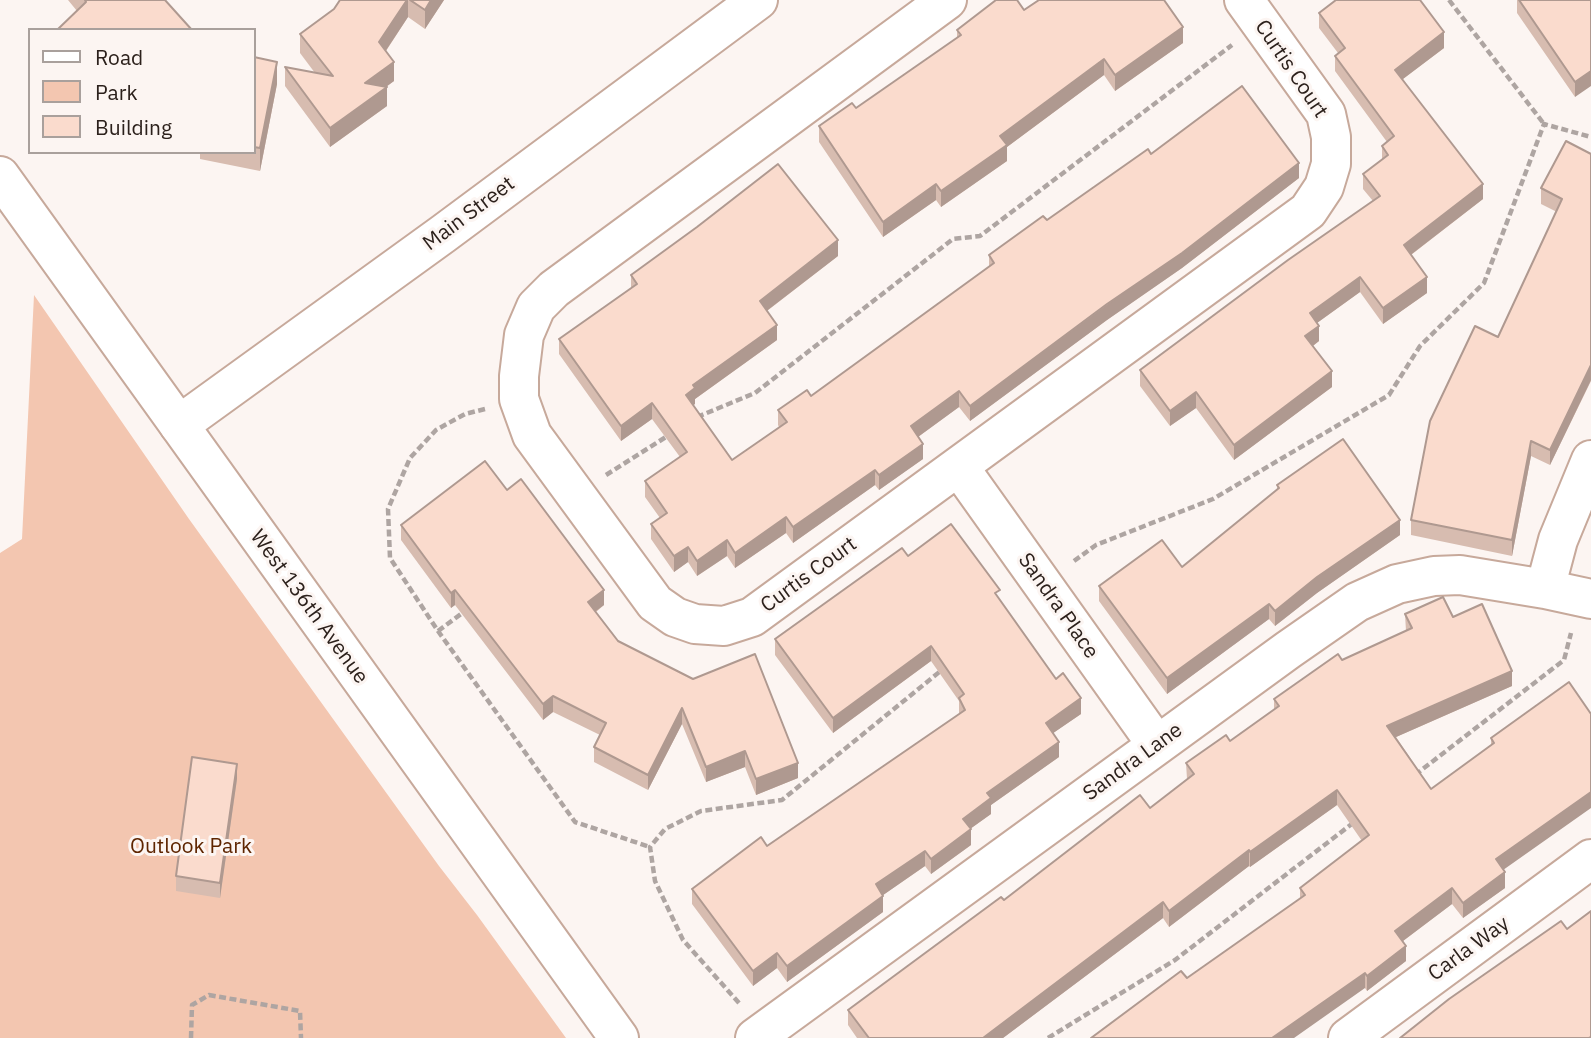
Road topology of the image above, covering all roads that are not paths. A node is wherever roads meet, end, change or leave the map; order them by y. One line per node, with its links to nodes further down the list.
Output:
1 (758, 0): 5 (street, Main Street)
2 (947, 0): 7 (street, Curtis Court)
3 (1252, 12): 7 (street, Curtis Court)
4 (0, 176): 5 (street, West 136th Avenue)
5 (179, 425): 11 (street, West 136th Avenue)
6 (1591, 460): 8 (street)
7 (959, 467): 9 (street, Sandra Place)
8 (1572, 595): 9 (street, Sandra Lane)
9 (1157, 745): 12 (street, Sandra Lane)
10 (1591, 859): 13 (street, Carla Way)
11 (619, 1038)
12 (755, 1038)
13 (1348, 1038)

